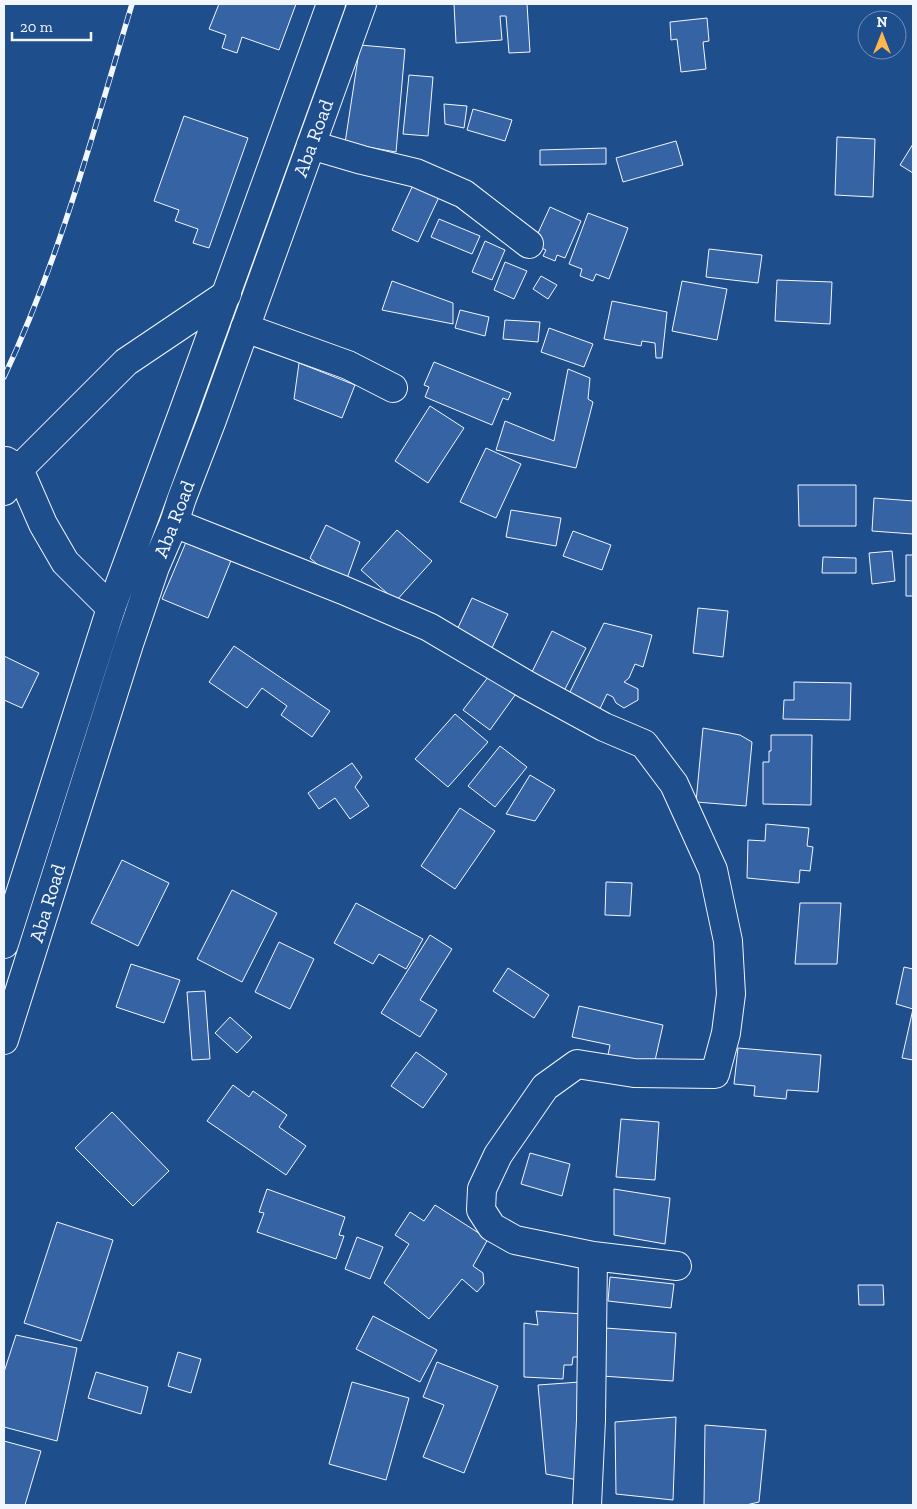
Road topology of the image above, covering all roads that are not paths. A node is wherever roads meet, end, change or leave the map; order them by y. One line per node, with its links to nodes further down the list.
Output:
1 (331, 4): 5 (street, Aba Road)
2 (362, 4): 3 (street, Aba Road)
3 (311, 145): 4 (street); 6 (street, Aba Road)
4 (529, 244)
5 (226, 294): 8 (street); 10 (street, Aba Road)
6 (245, 328): 7 (street); 9 (street, Aba Road)
7 (393, 388)
8 (9, 473): 10 (street)
9 (174, 523): 12 (street, Aba Road); 13 (street)
10 (111, 608): 11 (street, Aba Road)
11 (4, 944)
12 (4, 1040)
13 (593, 1256): 14 (street); 15 (street)
14 (677, 1266)
15 (588, 1505)

